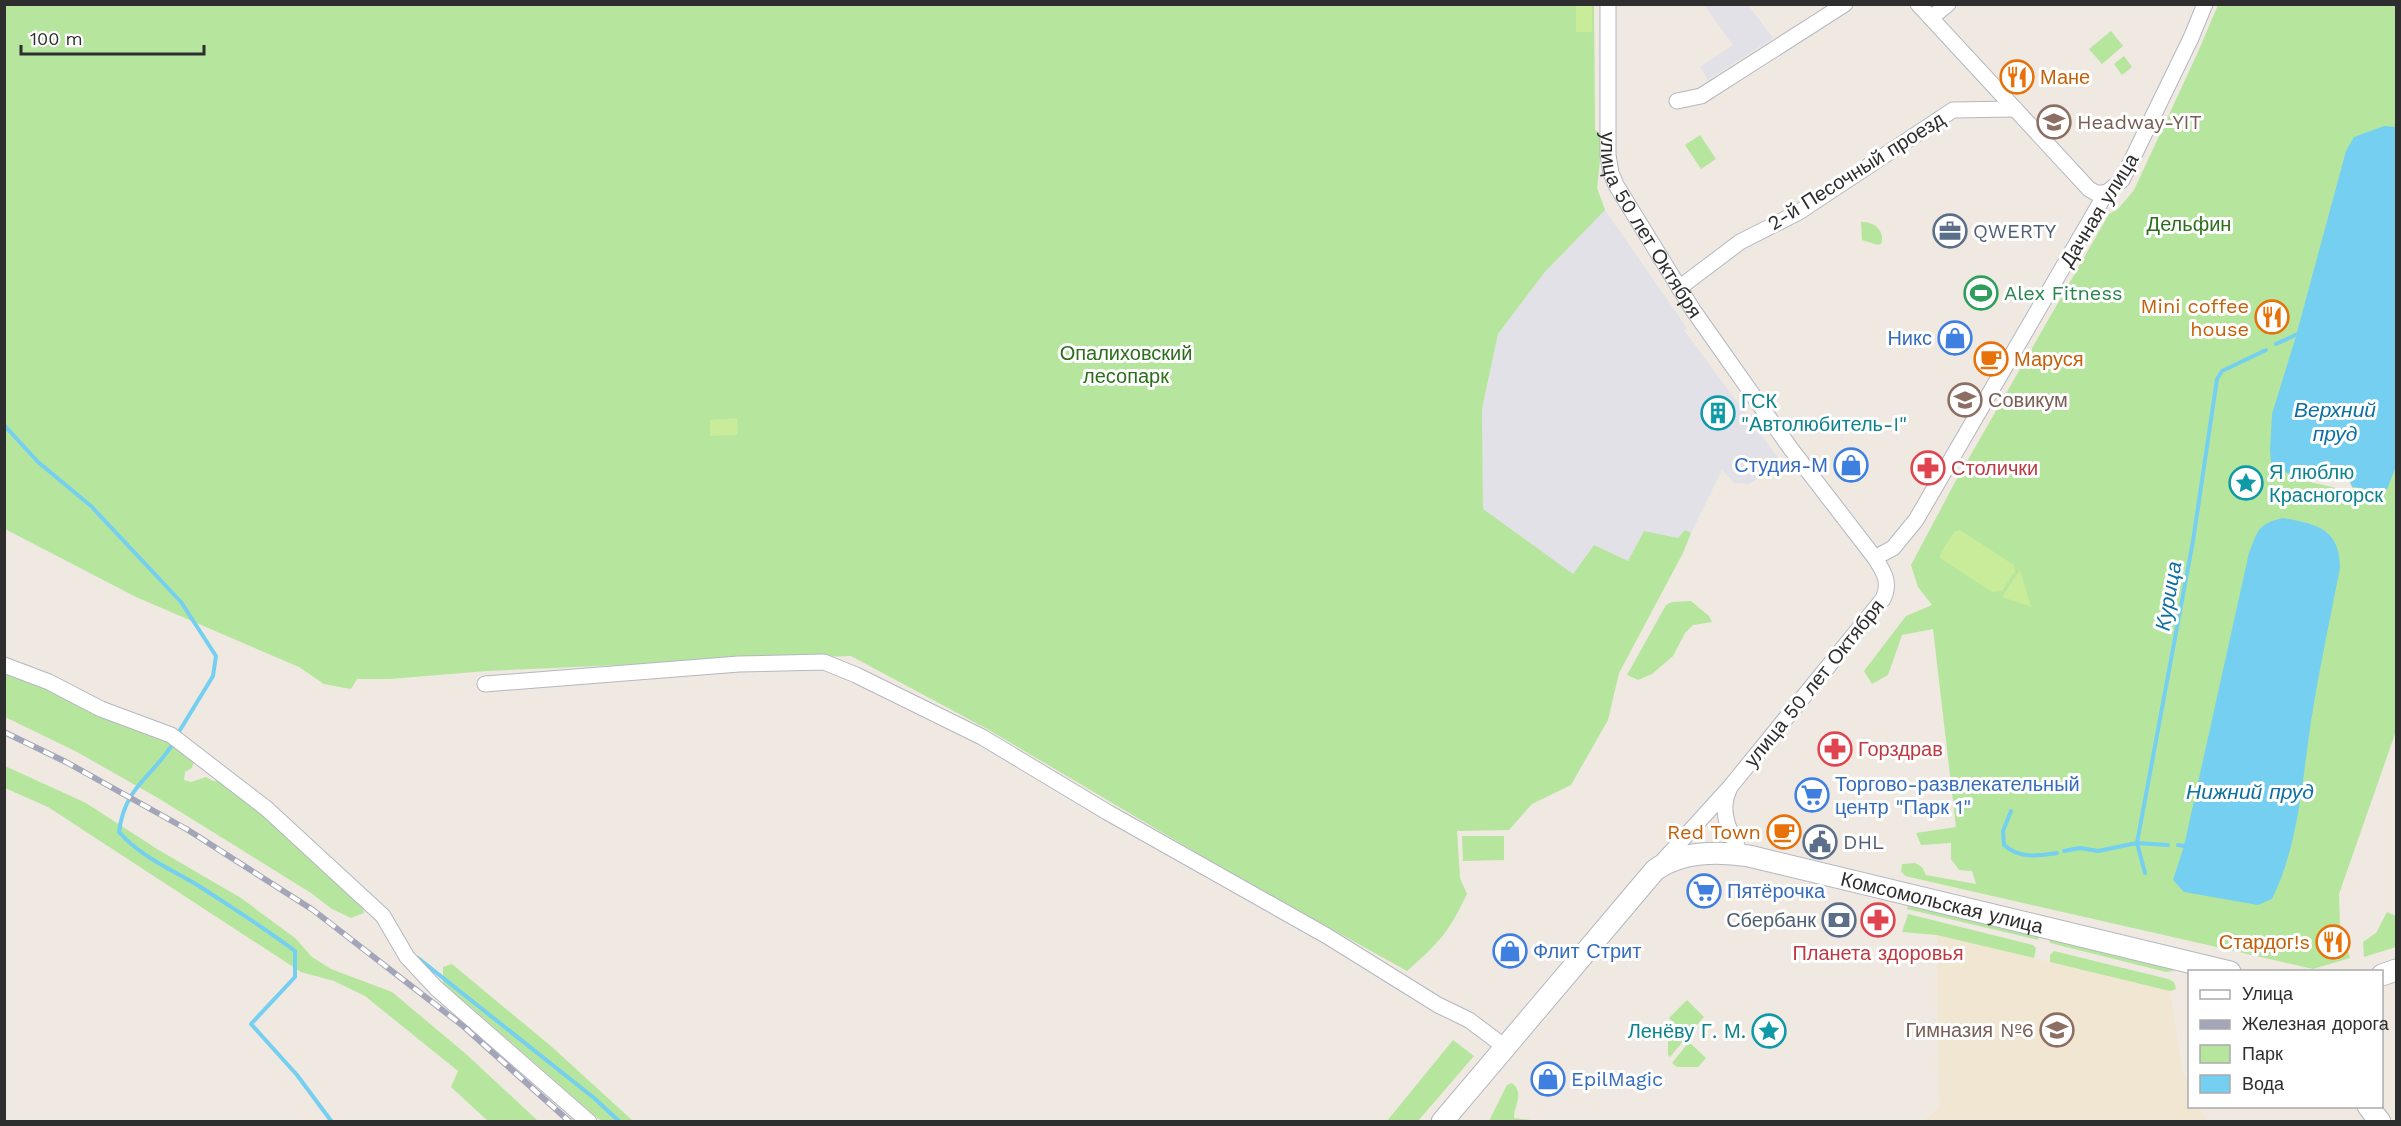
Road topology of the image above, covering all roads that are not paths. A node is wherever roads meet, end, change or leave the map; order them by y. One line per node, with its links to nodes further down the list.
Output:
1 (1608, 4): 10 (street, улица 50 лет Октября)
2 (1845, 4): 7 (street)
3 (1918, 4): 6 (street)
4 (1948, 4): 6 (street)
5 (2205, 4): 9 (street, Дачная улица)
6 (1931, 18): 8 (street)
7 (1677, 101)
8 (2015, 109): 9 (street); 10 (street, 2-й Песочный проезд)
9 (2106, 193): 11 (street, Дачная улица)
10 (1679, 288): 14 (street, улица 50 лет Октября)
11 (1880, 555)
12 (4, 664): 20 (street)
13 (485, 684): 18 (street)
14 (1730, 787): 15 (street); 16 (street, улица 50 лет Октября)
15 (1741, 854): 16 (street, Комсомольская улица); 17 (street, Комсомольская улица)
16 (1655, 870): 18 (street, улица 50 лет Октября)
17 (2222, 970)
18 (1505, 1047): 21 (street, улица 50 лет Октября)
19 (2369, 1108): 22 (street)
20 (590, 1122)
21 (1442, 1122)
22 (2380, 1122)

